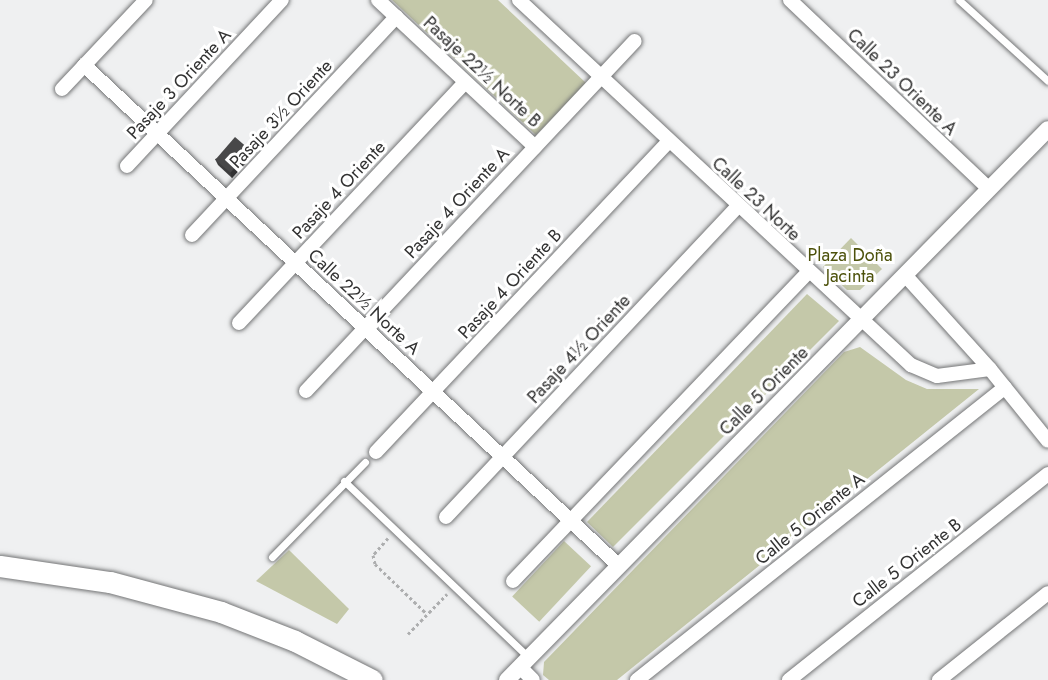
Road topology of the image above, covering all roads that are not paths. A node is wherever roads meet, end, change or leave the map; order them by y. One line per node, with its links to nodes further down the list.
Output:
1 (146, 0): 9 (street)
2 (282, 0): 15 (street, Pasaje 3 Oriente A)
3 (378, 0): 7 (street, Pasaje 22½ Norte B)
4 (519, 0): 10 (street, Calle 23 Norte)
5 (790, 0): 19 (street, Calle 23 Oriente A)
6 (959, 0): 11 (lane)
7 (396, 17): 12 (street, Pasaje 22½ Norte B); 20 (street, Pasaje 3½ Oriente)
8 (635, 41): 10 (street, Pasaje 4 Oriente A)
9 (84, 65): 13 (street); 15 (street, Calle 22½ Norte A)
10 (601, 77): 16 (street, Calle 23 Norte); 17 (street, Pasaje 4 Oriente A)
11 (1048, 81)
12 (465, 82): 17 (street, Pasaje 22½ Norte B); 23 (street, Pasaje 4 Oriente)
13 (62, 89)
14 (1048, 129): 19 (street, Calle 5 Oriente)
15 (158, 134): 18 (street, Pasaje 3 Oriente A); 20 (street, Calle 22½ Norte A)
16 (669, 141): 21 (street, Calle 23 Norte); 32 (street, Pasaje 4 Oriente B)
17 (535, 147): 28 (street, Pasaje 4 Oriente A)
18 (127, 166)
19 (989, 189): 25 (street, Calle 5 Oriente)
20 (226, 198): 22 (street, Pasaje 3½ Oriente); 23 (street, Calle 22½ Norte A)
21 (738, 206): 24 (street, Calle 23 Norte); 35 (street, Pasaje 4½ Oriente)
22 (192, 235)
23 (296, 263): 27 (street, Pasaje 4 Oriente); 28 (street, Calle 22½ Norte A)
24 (808, 272): 26 (street, Calle 23 Norte); 40 (street)
25 (905, 275): 26 (street, Calle 5 Oriente); 29 (street)
26 (860, 321): 29 (street, Calle 23 Norte); 43 (street, Calle 5 Oriente)
27 (238, 323)
28 (365, 328): 31 (street, Pasaje 4 Oriente A); 32 (street, Calle 22½ Norte A)
29 (990, 369): 30 (street)
30 (1005, 387): 33 (street); 50 (street, Calle 5 Oriente A)
31 (306, 391)
32 (433, 392): 34 (street, Pasaje 4 Oriente B); 35 (street, Calle 22½ Norte A)
33 (1048, 441)
34 (376, 452)
35 (502, 457): 39 (street, Pasaje 4½ Oriente); 40 (street, Calle 22½ Norte A)
36 (365, 462): 38 (lane)
37 (1048, 474): 51 (street, Calle 5 Oriente B)
38 (344, 481): 41 (lane); 46 (lane)
39 (446, 517)
40 (571, 520): 43 (street, Calle 22½ Norte A); 44 (street)
41 (272, 556)
42 (0, 566): 47 (main road)
43 (619, 566): 46 (street, Calle 5 Oriente)
44 (513, 580)
45 (1048, 592): 52 (street)
46 (524, 662): 48 (street, Calle 5 Oriente); 49 (street)
47 (372, 680)
48 (507, 680)
49 (533, 680)
50 (638, 680)
51 (789, 680)
52 (939, 680)

